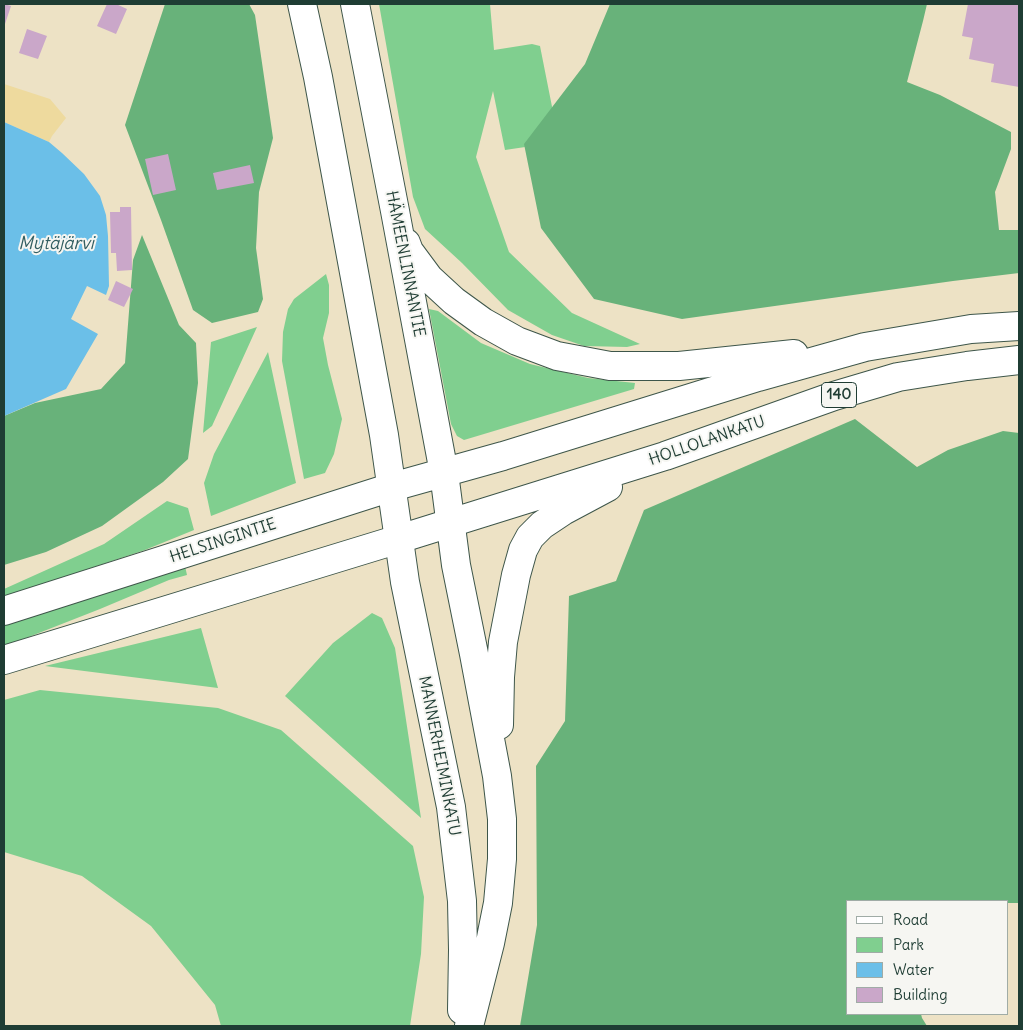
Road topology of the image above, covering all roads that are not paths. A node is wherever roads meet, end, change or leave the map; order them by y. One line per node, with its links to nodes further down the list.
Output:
1 (302, 4): 9 (main road)
2 (354, 4): 3 (main road, HÄMEENLINNANTIE)
3 (395, 211): 5 (main road); 8 (main road, HÄMEENLINNANTIE)
4 (1019, 326): 5 (main road, 140)
5 (865, 347): 8 (main road, 140)
6 (1019, 360): 7 (main road, HOLLOLANKATU / 140)
7 (665, 456): 10 (main road, HOLLOLANKATU / 140); 14 (main road)
8 (444, 473): 9 (main road, HELSINGINTIE / 140); 10 (main road, HÄMEENLINNANTIE)
9 (392, 487): 11 (main road, MANNERHEIMINKATU); 12 (main road, HELSINGINTIE / 140)
10 (450, 524): 11 (main road, HOLLOLANKATU / 140); 14 (main road)
11 (399, 539): 13 (main road, 140); 15 (main road, MANNERHEIMINKATU)
12 (4, 611)
13 (4, 660)
14 (497, 776): 16 (main road)
15 (461, 1026)
16 (469, 1026)

